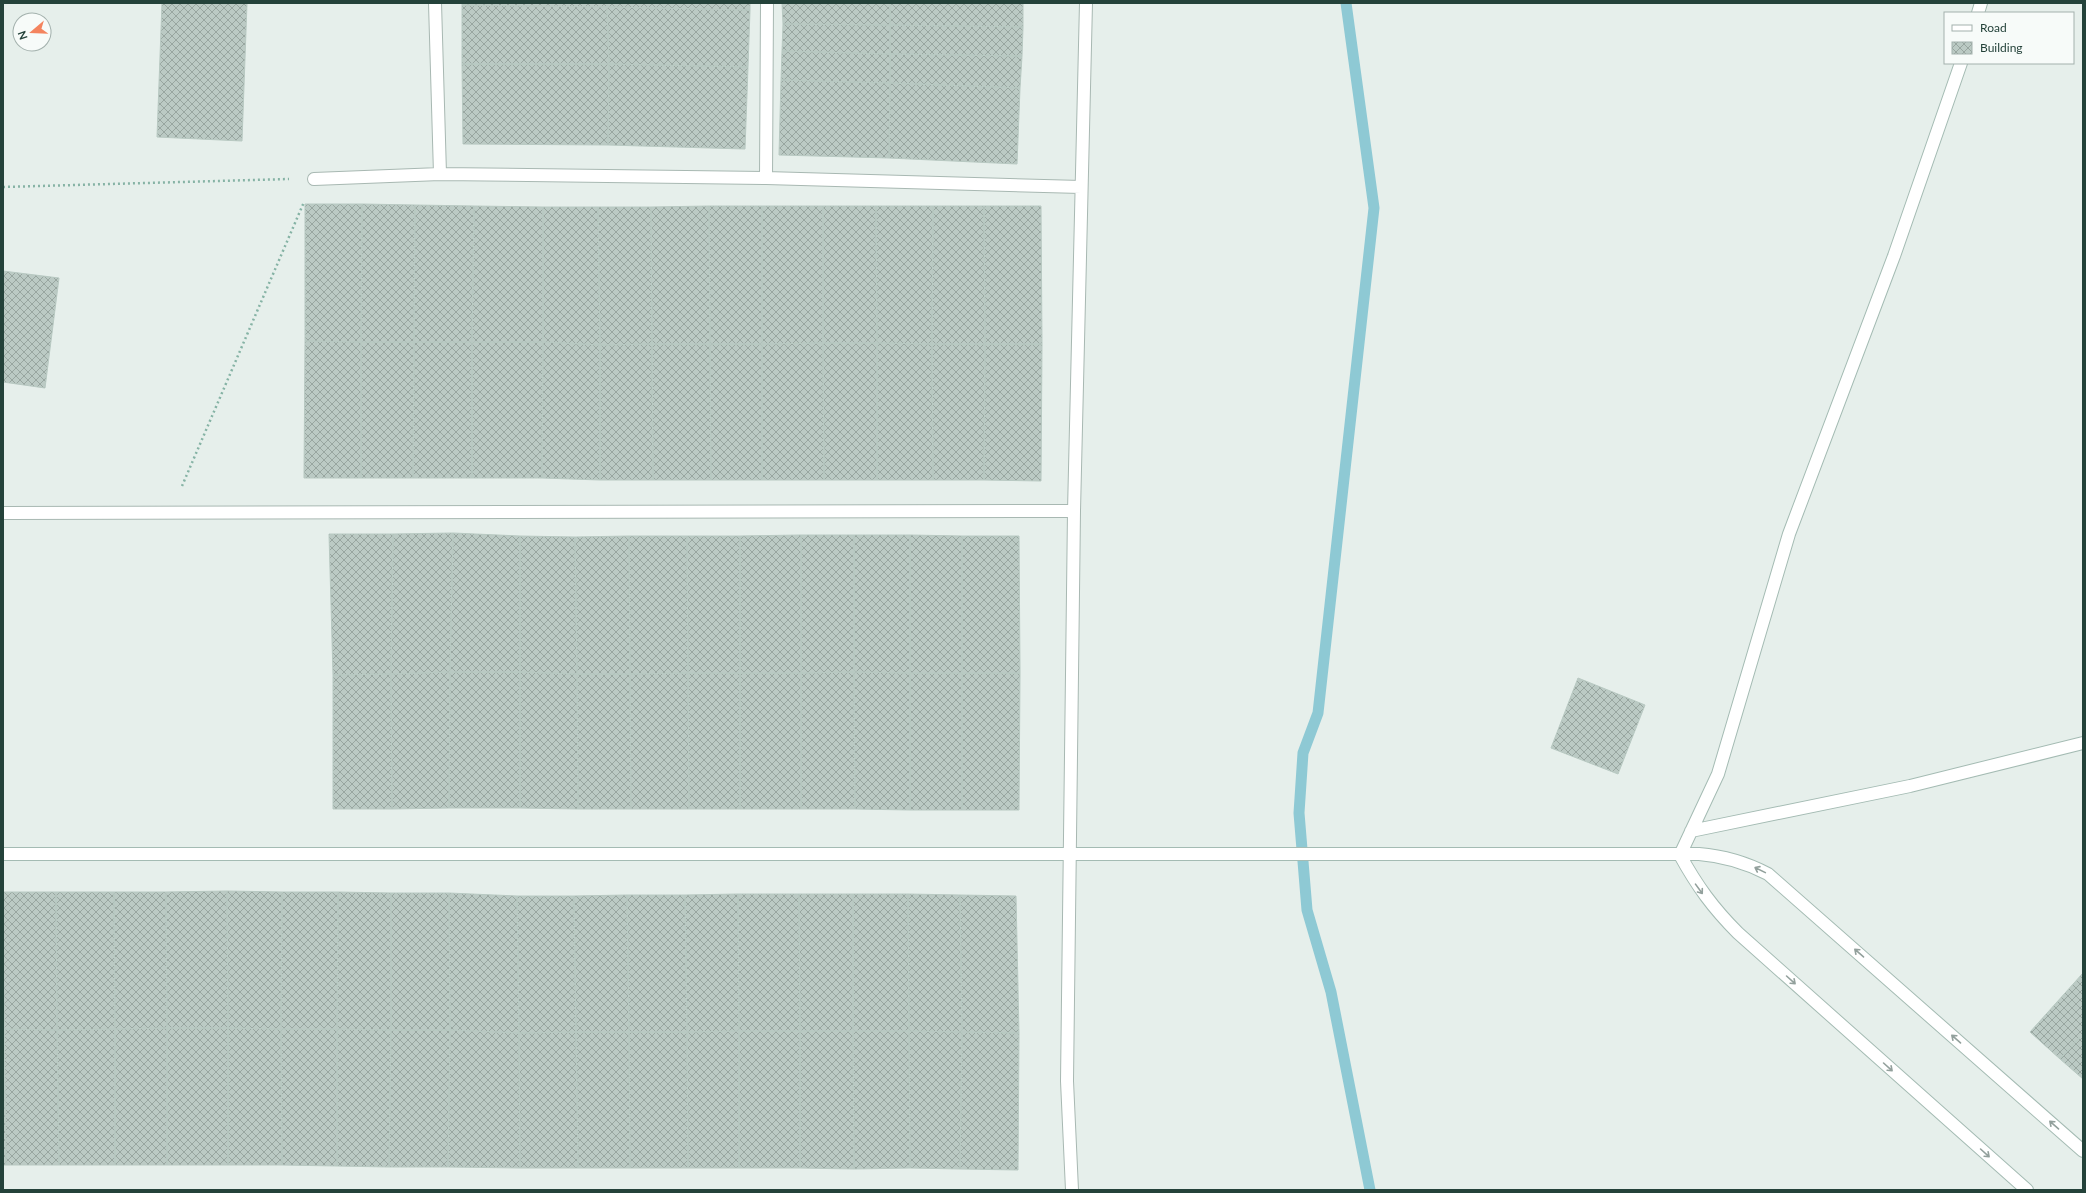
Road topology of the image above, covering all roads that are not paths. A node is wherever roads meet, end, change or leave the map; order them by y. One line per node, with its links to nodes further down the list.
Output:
1 (435, 3): 5 (street)
2 (768, 3): 6 (street)
3 (1086, 3): 8 (street)
4 (1961, 64): 12 (street)
5 (440, 174): 6 (street); 7 (street)
6 (766, 178): 8 (street)
7 (314, 179)
8 (1081, 187): 9 (street)
9 (1074, 511): 10 (street); 13 (street)
10 (3, 513)
11 (2083, 743): 12 (street)
12 (1691, 831): 15 (street)
13 (1069, 853): 14 (street); 15 (street); 17 (street)
14 (3, 854)
15 (1680, 855): 16 (street, one-way to 15); 18 (street, one-way to 18)
16 (2083, 1151)
17 (1072, 1190)
18 (2027, 1190)

